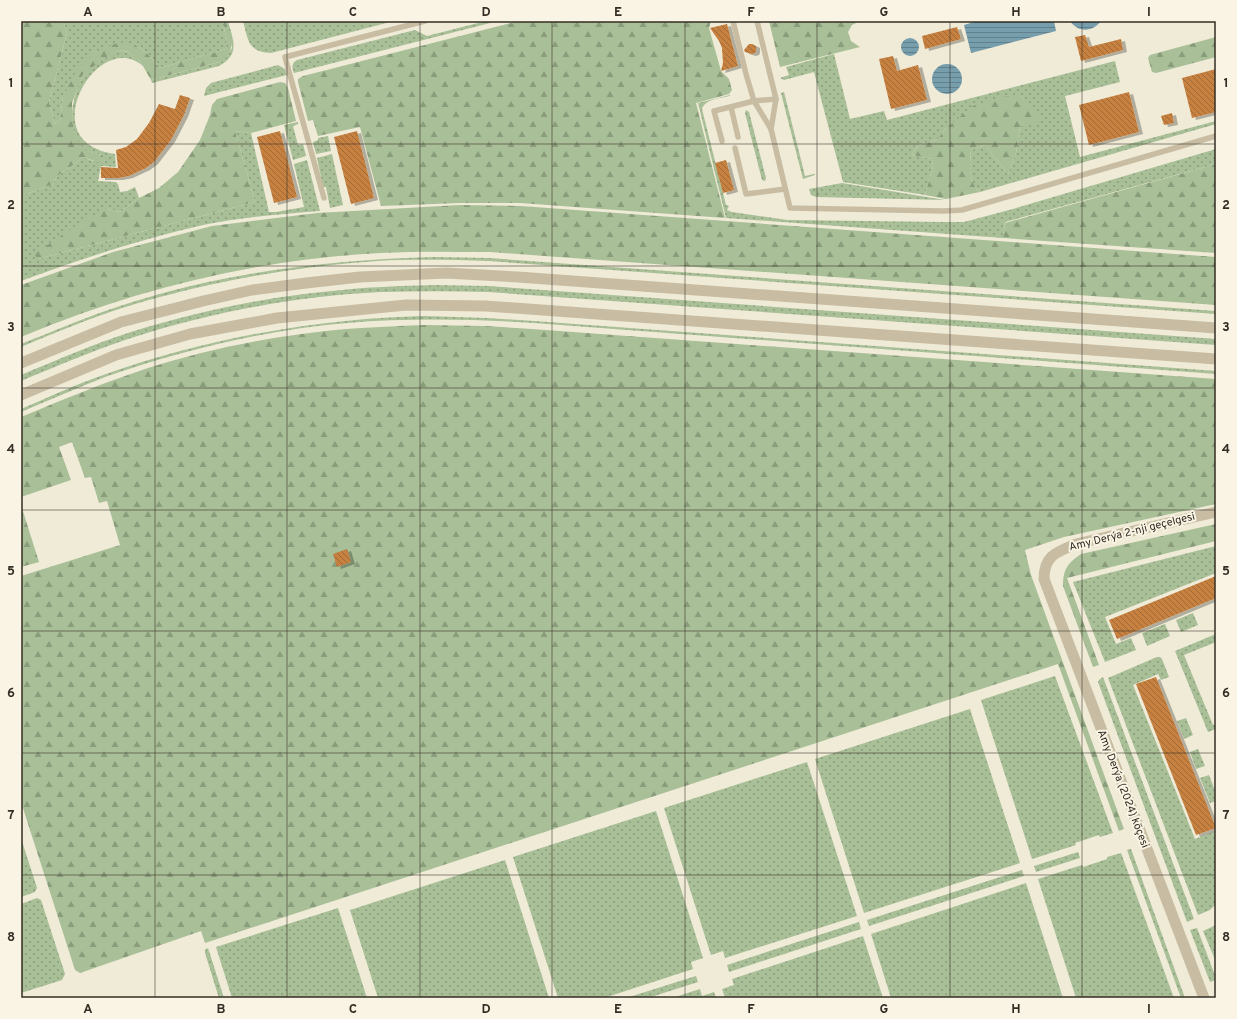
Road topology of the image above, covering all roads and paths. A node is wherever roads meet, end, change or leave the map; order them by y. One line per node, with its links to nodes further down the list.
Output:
1 (425, 21): 13 (lane)
2 (733, 21): 5 (lane)
3 (757, 21): 4 (lane)
4 (776, 99): 5 (lane); 7 (lane)
5 (754, 101): 6 (lane); 7 (lane)
6 (731, 107): 9 (lane); 10 (lane)
7 (771, 129): 12 (lane)
8 (1216, 136): 12 (lane)
9 (738, 137)
10 (722, 141)
11 (735, 148): 12 (lane)
12 (785, 189)
13 (324, 198)
14 (1216, 328): 16 (street)
15 (1216, 359): 17 (street)
16 (21, 363)
17 (21, 395)
18 (1216, 512): 19 (street, Amy Derýa 2-nji geçelgesi)
19 (1044, 579): 20 (street, Amy Derýa (2024) köçesi)
20 (1204, 998)

